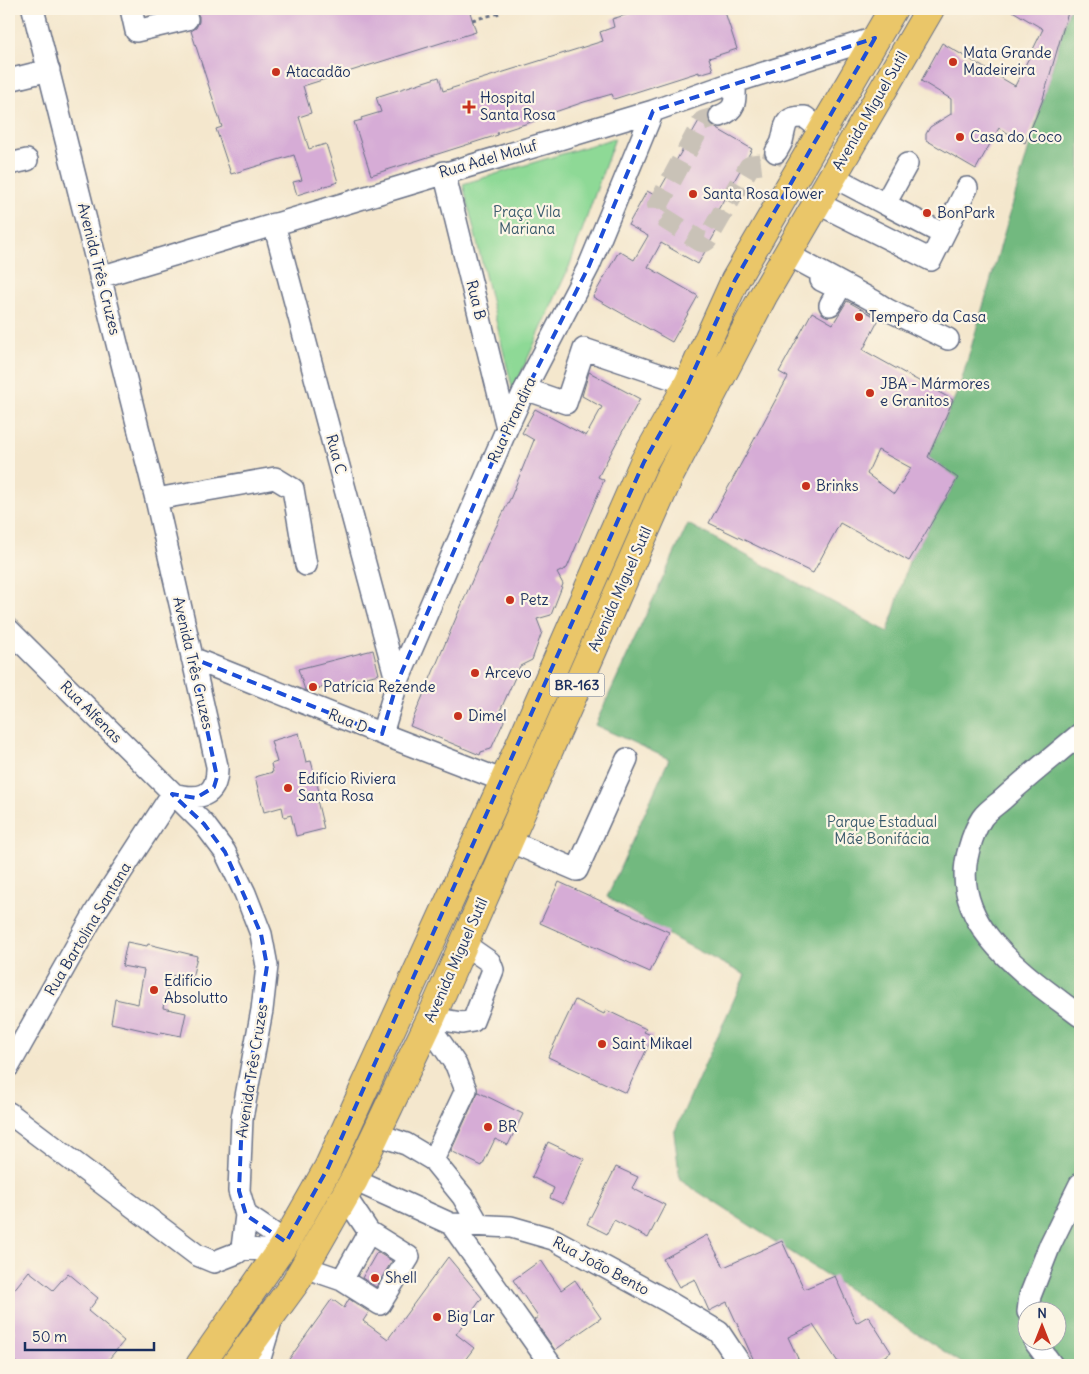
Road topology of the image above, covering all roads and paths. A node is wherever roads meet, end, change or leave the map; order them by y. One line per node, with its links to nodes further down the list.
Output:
1 (33, 9): 9 (street, Avenida Três Cruzes)
2 (131, 9): 6 (street)
3 (499, 9): 7 (path)
4 (893, 9): 8 (highway, Avenida Miguel Sutil / BR-163)
5 (930, 9): 18 (highway, Avenida Miguel Sutil / BR-163)
6 (187, 19)
7 (472, 20)
8 (875, 38): 11 (street, Rua Adel Maluf); 14 (highway, Avenida Miguel Sutil / BR-163)
9 (49, 70): 10 (street); 25 (street, Avenida Três Cruzes)
10 (9, 80)
11 (735, 82): 12 (street, Rua Adel Maluf); 13 (street)
12 (653, 111): 17 (street, Rua Adel Maluf); 29 (street, Rua Pirandira)
13 (720, 116)
14 (820, 132): 15 (street); 28 (highway, Avenida Miguel Sutil / BR-163)
15 (776, 152)
16 (907, 164): 21 (street)
17 (444, 172): 22 (street, Rua Adel Maluf); 30 (street, Rua B)
18 (832, 176): 20 (highway, Avenida Miguel Sutil / BR-163); 21 (street)
19 (967, 188): 23 (street)
20 (817, 203): 23 (street); 24 (highway, Avenida Miguel Sutil / BR-163)
21 (885, 204): 23 (street)
22 (274, 224): 25 (street, Rua Adel Maluf); 35 (street, Rua C)
23 (944, 234)
24 (785, 257): 26 (street); 27 (street); 41 (highway, Avenida Miguel Sutil / BR-163)
25 (100, 276): 31 (street, Avenida Três Cruzes)
26 (830, 306)
27 (948, 339)
28 (688, 384): 29 (street); 39 (highway, Avenida Miguel Sutil / BR-163)
29 (525, 389): 30 (street, Rua Pirandira)
30 (507, 428): 35 (street, Rua Pirandira)
31 (156, 499): 32 (street); 34 (street, Avenida Três Cruzes)
32 (306, 565)
33 (9, 630): 40 (street, Rua Alfenas)
34 (192, 658): 36 (street, Rua D); 40 (street, Avenida Três Cruzes)
35 (397, 684): 36 (street, Rua Pirandira)
36 (382, 734): 39 (street, Rua D)
37 (1080, 734): 43 (street)
38 (627, 759): 41 (street)
39 (504, 781): 55 (highway, Avenida Miguel Sutil / BR-163)
40 (172, 794): 45 (street, Rua Bartolina Santana); 51 (street, Avenida Três Cruzes)
41 (509, 840): 42 (highway, Avenida Miguel Sutil / BR-163)
42 (464, 944): 44 (highway, Avenida Miguel Sutil / BR-163); 44 (street)
43 (1080, 1016)
44 (430, 1021): 47 (highway, Avenida Miguel Sutil / BR-163); 48 (street)
45 (9, 1066)
46 (9, 1113): 56 (street)
47 (376, 1134): 48 (street); 50 (highway, Avenida Miguel Sutil / BR-163)
48 (433, 1160): 53 (street)
49 (1080, 1184): 59 (street)
50 (349, 1188): 52 (street, Rua João Bento); 54 (street); 57 (highway, Avenida Miguel Sutil / BR-163)
51 (246, 1215): 55 (street); 56 (street)
52 (451, 1224): 53 (street, Rua João Bento); 65 (street)
53 (479, 1225): 66 (street, Rua João Bento)
54 (368, 1232): 58 (street); 58 (street)
55 (282, 1247): 56 (street); 62 (highway, Avenida Miguel Sutil / BR-163)
56 (242, 1248)
57 (304, 1267): 58 (street); 60 (highway, Avenida Miguel Sutil / BR-163)
58 (342, 1280)
59 (1029, 1302)
60 (273, 1313): 63 (highway, Avenida Miguel Sutil / BR-163); 64 (street)
61 (1042, 1352): 67 (street)
62 (200, 1365)
63 (235, 1365)
64 (258, 1365)
65 (551, 1365)
66 (741, 1365)
67 (1052, 1365)

